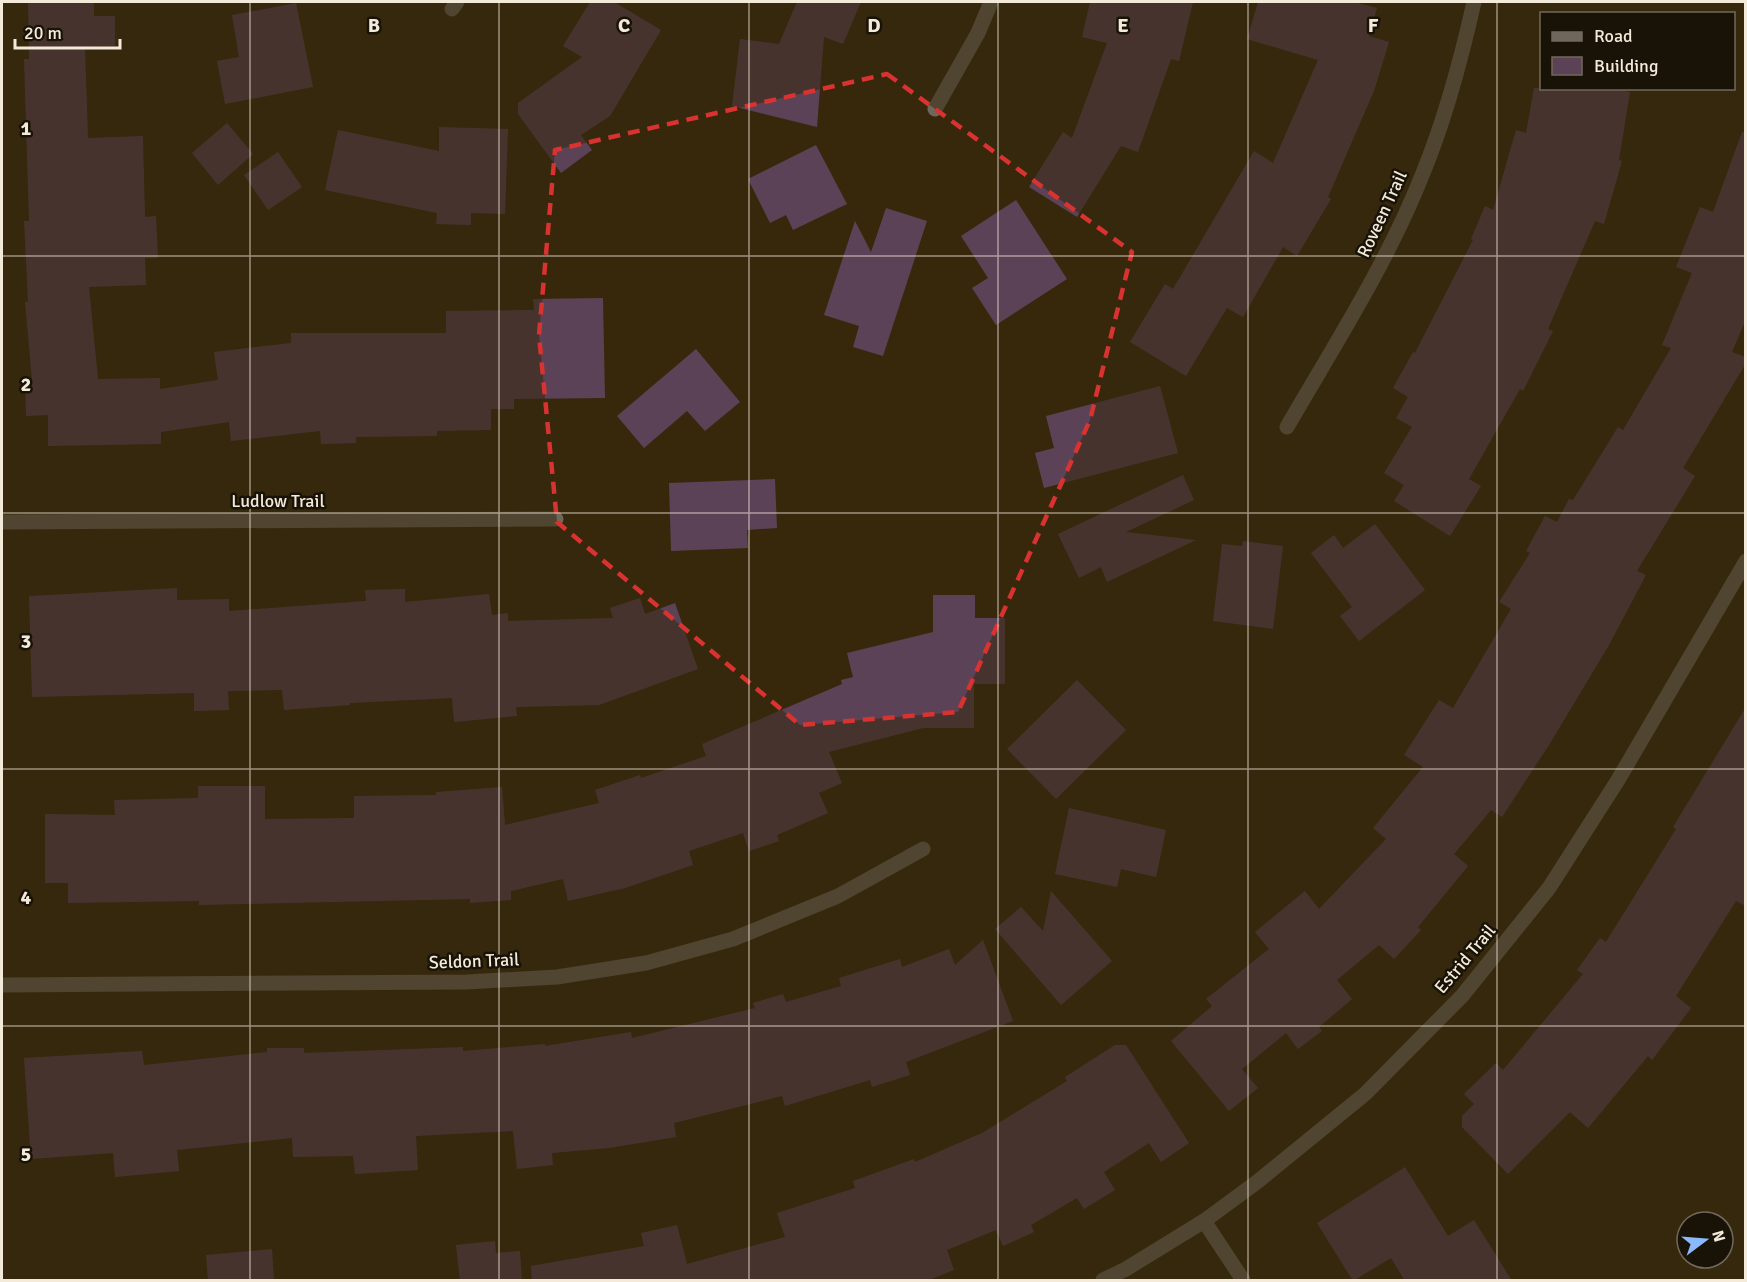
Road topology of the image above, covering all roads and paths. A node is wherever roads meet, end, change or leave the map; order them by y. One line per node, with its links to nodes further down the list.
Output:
1 (991, 2): 3 (street)
2 (1474, 2): 4 (street, Roveen Trail)
3 (935, 109)
4 (1287, 426)
5 (556, 519): 6 (street, Ludlow Trail)
6 (2, 522)
7 (1746, 561): 10 (street, Estrid Trail)
8 (923, 849): 9 (street, Seldon Trail)
9 (2, 985)
10 (1204, 1221): 11 (street, Estrid Trail); 12 (street)
11 (1103, 1281)
12 (1243, 1281)

